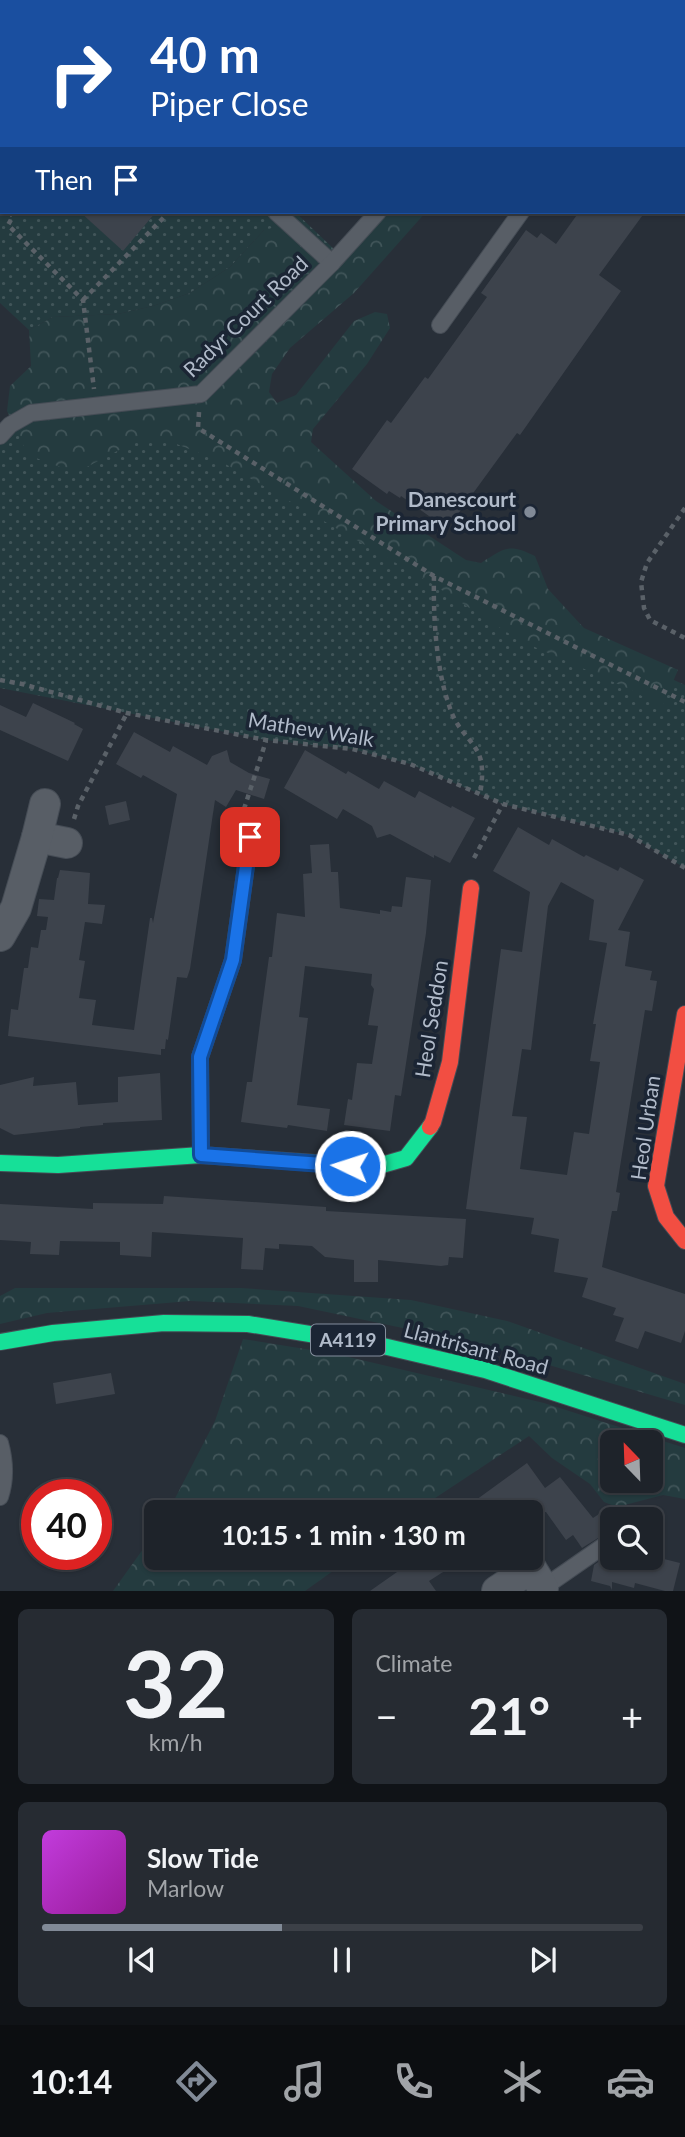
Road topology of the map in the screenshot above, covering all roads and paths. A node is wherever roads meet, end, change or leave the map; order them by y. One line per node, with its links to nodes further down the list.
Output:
1 (11, 214): 7 (path)
2 (167, 214): 7 (path)
3 (278, 214): 6 (lane)
4 (376, 214): 6 (lane, Radyr Court Road)
5 (520, 214): 8 (lane)
6 (332, 263): 10 (lane, Radyr Court Road)
7 (83, 300): 9 (path)
8 (440, 325)
9 (94, 392)
10 (201, 394): 11 (lane, Radyr Court Road); 13 (path)
11 (0, 436)
12 (685, 508): 14 (path)
13 (434, 576): 16 (path); 19 (path)
14 (685, 638)
15 (0, 680): 17 (path, Mathew Walk)
16 (685, 702)
17 (127, 713): 18 (path, Mathew Walk); 24 (path)
18 (266, 740): 19 (path, Mathew Walk); 23 (path)
19 (481, 794): 21 (path, Mathew Walk)
20 (45, 804): 22 (street)
21 (503, 804): 25 (path, Mathew Walk); 26 (path)
22 (37, 837): 24 (street); 27 (street)
23 (250, 837): 29 (street)
24 (67, 843)
25 (685, 869)
26 (471, 888): 29 (street, Heol Seddon)
27 (0, 936)
28 (685, 1014): 31 (street, Heol Urban)
29 (201, 1155): 30 (street, Heol Seddon)
30 (0, 1163)
31 (685, 1241)
32 (0, 1342): 33 (street, Llantrisant Road / A4119)
33 (685, 1435)
34 (0, 1443): 35 (lane)
35 (0, 1497)
36 (600, 1548): 37 (lane)
37 (543, 1588): 38 (street)
38 (498, 1591)

